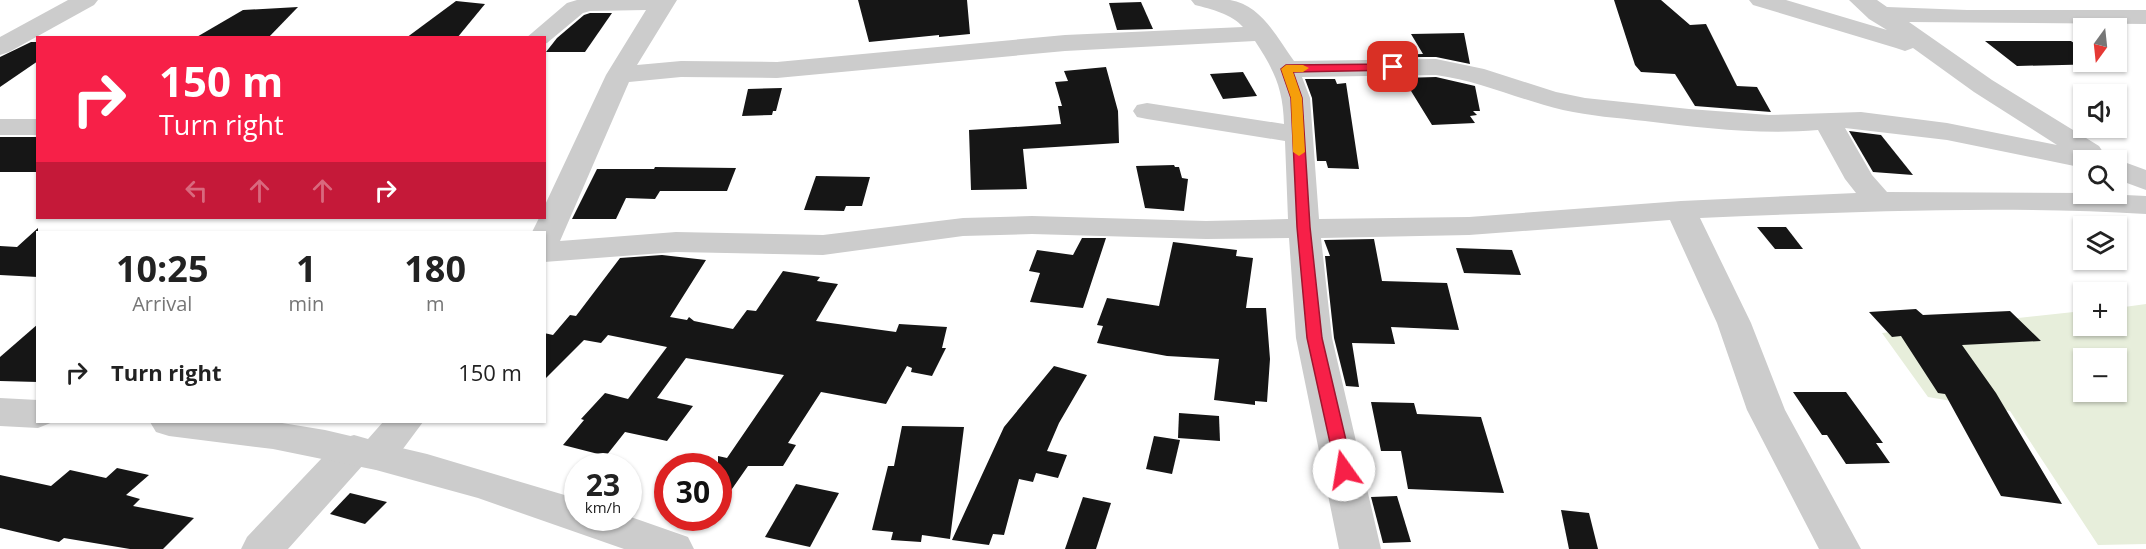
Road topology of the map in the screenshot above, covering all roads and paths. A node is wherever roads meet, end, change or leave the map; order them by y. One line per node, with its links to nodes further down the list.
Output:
1 (86, 0): 11 (street)
2 (1203, 0): 9 (street)
3 (1761, 0): 12 (street)
4 (2089, 0): 7 (street)
5 (664, 2): 10 (street); 14 (street)
6 (1870, 7): 7 (street); 12 (street)
7 (2116, 17): 8 (street)
8 (2146, 17)
9 (1262, 33): 13 (street); 14 (street)
10 (541, 36)
11 (0, 47)
12 (1930, 50): 20 (street)
13 (1286, 69): 16 (street); 19 (street)
14 (619, 75): 28 (street)
15 (1148, 111): 19 (street)
16 (1826, 120): 21 (street); 24 (street)
17 (0, 127): 18 (street)
18 (36, 127)
19 (1298, 134): 27 (street)
20 (2087, 150)
21 (2073, 157)
22 (2127, 173): 23 (street)
23 (2146, 181)
24 (1879, 201): 25 (street); 26 (street)
25 (2146, 205)
26 (1681, 210): 27 (street); 41 (street)
27 (1304, 227): 29 (street); 40 (street)
28 (546, 238)
29 (546, 252)
30 (0, 412): 31 (street)
31 (36, 414)
32 (202, 423): 34 (street)
33 (404, 423): 35 (street)
34 (236, 424): 35 (street)
35 (365, 452): 36 (street); 38 (street)
36 (564, 510)
37 (622, 531): 39 (street)
38 (262, 549)
39 (673, 549)
40 (1359, 549)
41 (1840, 549)

